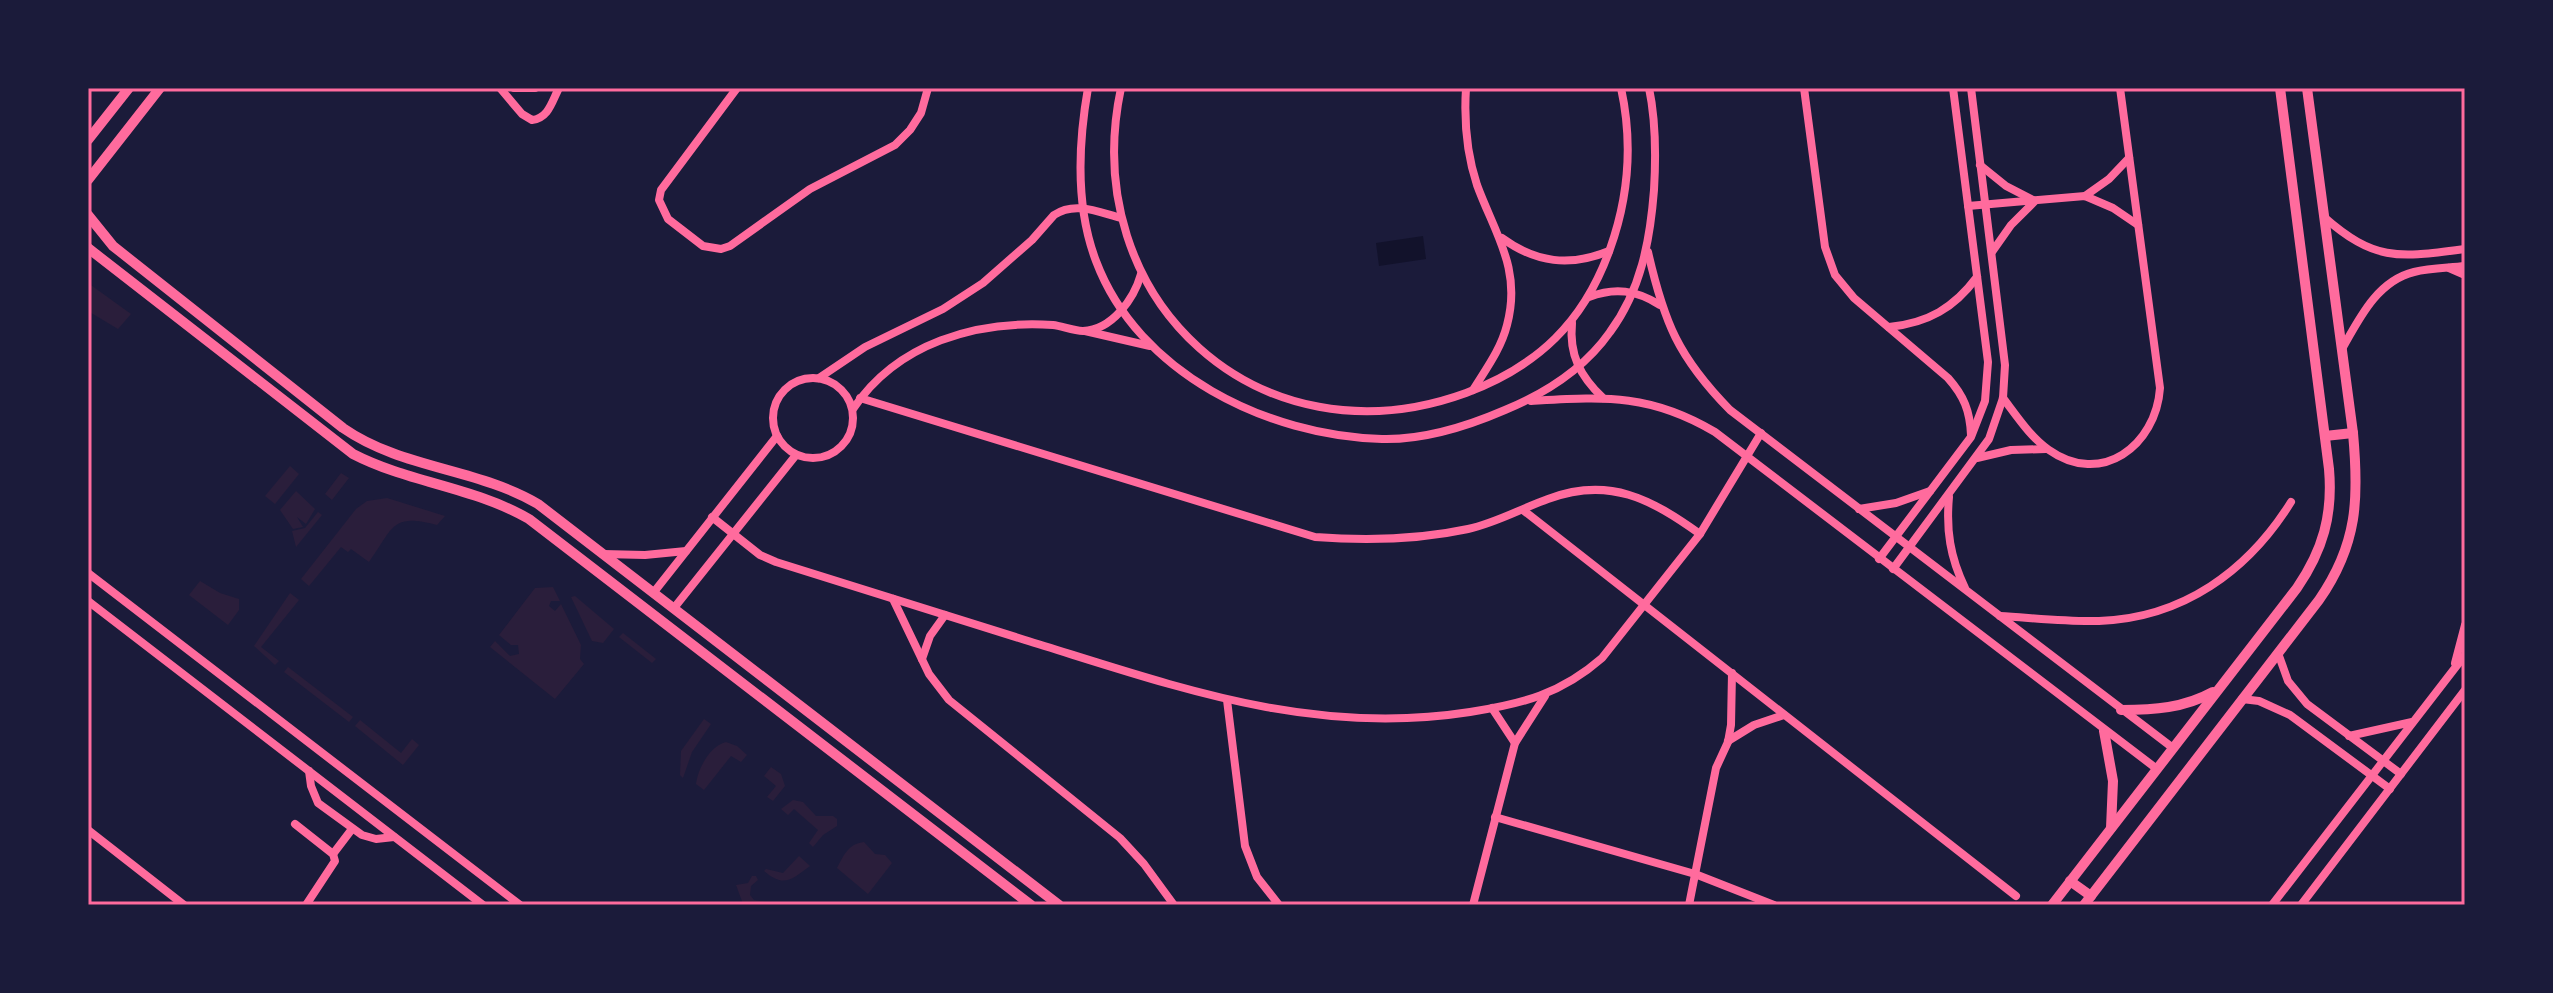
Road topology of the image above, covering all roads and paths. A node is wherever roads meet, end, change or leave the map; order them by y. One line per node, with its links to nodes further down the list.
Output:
1 (129, 88): 20 (street)
2 (160, 88): 23 (street)
3 (500, 88): 6 (street)
4 (514, 88): 5 (street)
5 (535, 88)
6 (559, 88)
7 (737, 88): 8 (street)
8 (928, 88)
9 (1088, 88): 28 (street)
10 (1121, 88): 31 (street)
11 (1466, 88): 33 (street)
12 (1621, 88): 38 (street)
13 (1649, 88): 35 (street)
14 (1804, 88): 51 (street)
15 (1953, 88): 27 (street)
16 (1971, 88): 22 (street)
17 (2120, 88): 21 (street)
18 (2280, 88): 68 (street)
19 (2307, 88): 30 (street)
20 (88, 140)
21 (2129, 158): 24 (street); 32 (street)
22 (1980, 165): 25 (street); 26 (street)
23 (88, 180)
24 (2085, 196): 25 (street); 32 (street)
25 (2035, 201): 26 (street); 40 (street)
26 (1985, 205): 27 (street); 40 (street)
27 (1968, 206): 45 (street)
28 (1082, 208): 31 (street); 49 (street); 56 (street)
29 (88, 215): 58 (street)
30 (2324, 217): 39 (street); 54 (street)
31 (1121, 218): 43 (street)
32 (2138, 225): 70 (street)
33 (1501, 237): 38 (street); 57 (street)
34 (2465, 240): 39 (street)
35 (1647, 247): 46 (street); 48 (street)
36 (88, 248): 63 (street)
37 (2465, 249): 39 (street)
38 (1609, 251): 47 (street)
39 (2452, 251)
40 (1991, 252): 61 (street)
41 (2465, 266): 42 (street)
42 (2448, 268): 44 (street); 54 (street)
43 (1141, 274): 49 (street); 57 (street)
44 (2465, 275)
45 (1977, 277): 51 (street); 69 (street)
46 (1634, 292): 47 (street); 48 (street); 55 (street)
47 (1589, 297): 50 (street)
48 (1661, 306): 65 (street)
49 (1122, 310): 52 (street); 53 (street)
50 (1572, 322): 55 (street); 57 (street)
51 (1889, 327): 69 (street)
52 (1084, 331): 53 (street); 59 (street)
53 (1154, 348): 62 (street)
54 (2342, 350): 66 (street)
55 (1578, 368): 60 (street); 62 (street)
56 (819, 378): 64 (street); 67 (street)
57 (1473, 390)
58 (300, 395): 63 (street); 74 (street)
59 (860, 398): 64 (street); 80 (street)
60 (1603, 398): 62 (street); 72 (street)
61 (2003, 398): 70 (street); 73 (street)
62 (1526, 401)
63 (292, 409): 78 (street)
64 (853, 409): 71 (street)
65 (1761, 433): 72 (street); 79 (street)
66 (2353, 433): 68 (street); 100 (street)
67 (777, 436): 71 (street); 81 (street)
68 (2325, 436): 107 (street)
69 (1971, 437): 75 (street)
70 (2046, 449): 73 (street)
71 (796, 455): 82 (street)
72 (1747, 458): 83 (street); 88 (street)
73 (1977, 458): 76 (street)
74 (505, 487): 78 (street); 87 (street)
75 (1930, 491): 79 (street); 84 (street)
76 (1949, 495): 85 (street); 92 (street)
77 (2291, 502): 98 (street)
78 (497, 503): 106 (street)
79 (1859, 509): 84 (street)
80 (1523, 510): 83 (street); 95 (street)
81 (712, 517): 82 (street); 86 (street)
82 (734, 534): 93 (street); 96 (street)
83 (1700, 534): 95 (street)
84 (1895, 537): 85 (street); 88 (street)
85 (1910, 548): 89 (street); 92 (street)
86 (686, 551): 87 (street); 91 (street)
87 (603, 554): 91 (street)
88 (1879, 559): 89 (street)
89 (1893, 569): 116 (street)
90 (88, 573): 143 (street)
91 (654, 592): 96 (street)
92 (1967, 592): 98 (street)
93 (893, 599): 97 (street); 102 (street)
94 (88, 601): 123 (street)
95 (1645, 605): 105 (street); 109 (street)
96 (674, 608): 104 (street)
97 (945, 615): 102 (street); 111 (street)
98 (1998, 615): 113 (street)
99 (2465, 625): 103 (street)
100 (2278, 653): 110 (street); 117 (street)
101 (2465, 655): 103 (street)
102 (922, 660): 146 (street)
103 (2453, 670): 115 (street)
104 (756, 672): 106 (street); 134 (street)
105 (1732, 673): 114 (street); 118 (street)
106 (745, 685): 136 (street)
107 (2219, 689): 113 (street); 120 (street)
108 (2465, 690): 124 (street)
109 (1545, 696): 112 (street); 119 (street)
110 (2242, 699): 125 (street); 139 (street)
111 (1227, 700): 112 (street); 147 (street)
112 (1492, 708): 119 (street)
113 (2121, 710): 120 (street)
114 (1784, 715): 118 (street); 138 (street)
115 (2413, 722): 117 (street); 121 (street)
116 (2104, 731): 122 (street); 130 (street)
117 (2349, 736): 121 (street)
118 (1728, 742): 135 (street)
119 (1515, 743): 127 (street)
120 (2173, 748): 122 (street)
121 (2383, 761): 124 (street); 125 (street)
122 (2157, 769): 130 (street)
123 (309, 771): 129 (street); 132 (street)
124 (2401, 774): 126 (street)
125 (2372, 776): 126 (street); 152 (street)
126 (2390, 789): 153 (street)
127 (1495, 817): 135 (street); 148 (street)
128 (295, 824): 133 (street)
129 (352, 829): 132 (street); 133 (street)
130 (2110, 829): 137 (street)
131 (88, 830): 140 (street)
132 (394, 837): 142 (street)
133 (333, 854): 141 (street)
134 (1005, 863): 136 (street); 145 (street)
135 (1695, 874): 149 (street); 150 (street)
136 (995, 877): 144 (street)
137 (2070, 881): 139 (street); 151 (street)
138 (2016, 896)
139 (2087, 901)
140 (184, 905)
141 (306, 905)
142 (483, 905)
143 (520, 905)
144 (1031, 905)
145 (1059, 905)
146 (1174, 905)
147 (1279, 905)
148 (1473, 905)
149 (1689, 905)
150 (1774, 905)
151 (2052, 905)
152 (2272, 905)
153 (2301, 905)

